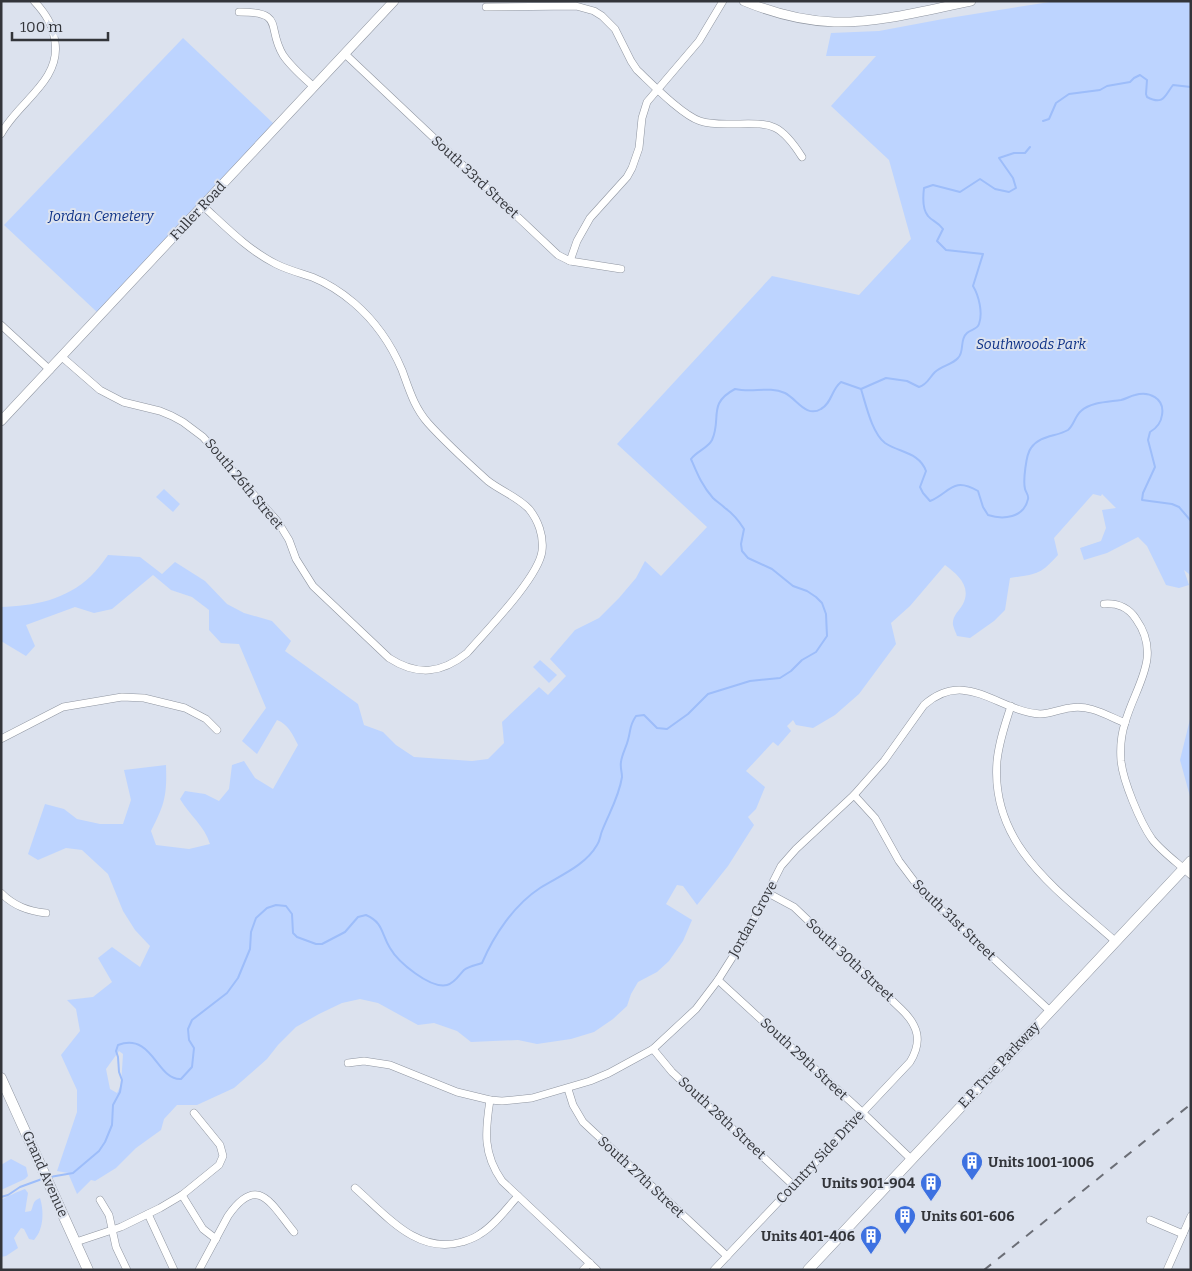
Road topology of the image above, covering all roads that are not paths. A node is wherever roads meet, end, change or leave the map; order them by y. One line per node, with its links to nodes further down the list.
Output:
1 (34, 1): 11 (street)
2 (394, 1): 8 (street, Fuller Road)
3 (723, 1): 10 (street)
4 (744, 1): 5 (street)
5 (971, 1)
6 (486, 7): 10 (street)
7 (239, 12): 9 (street)
8 (345, 54): 9 (street, Fuller Road); 14 (street, South 33rd Street)
9 (314, 87): 13 (street, Fuller Road)
10 (658, 88): 12 (street); 14 (street)
11 (1, 134)
12 (802, 157)
13 (203, 206): 17 (street, Fuller Road); 17 (street, South 26th Street)
14 (570, 261): 15 (street, South 33rd Street)
15 (622, 269)
16 (1, 325): 18 (street)
17 (62, 356): 18 (street, Fuller Road)
18 (50, 370): 19 (street, Fuller Road)
19 (1, 421)
20 (1104, 604): 22 (street)
21 (1011, 706): 22 (street, Jordan Grove); 25 (street, Jordan Grove); 30 (street)
22 (1125, 723): 26 (street)
23 (217, 730): 24 (street)
24 (1, 739)
25 (854, 795): 28 (street, Jordan Grove); 32 (street, South 31st Street)
26 (1188, 868): 30 (main road, E.P. True Parkway)
27 (1, 893): 29 (street)
28 (768, 893): 31 (street, Jordan Grove); 33 (street, South 30th Street)
29 (46, 912)
30 (1115, 942): 32 (main road, E.P. True Parkway)
31 (718, 980): 34 (street, Jordan Grove); 39 (street, South 29th Street)
32 (1050, 1011): 41 (main road, E.P. True Parkway)
33 (917, 1039): 39 (street, Country Side Drive)
34 (653, 1049): 37 (street, Jordan Grove); 42 (street, South 28th Street)
35 (348, 1063): 38 (street, Jordan Grove)
36 (1, 1078): 54 (main road, Grand Avenue)
37 (568, 1089): 38 (street, Jordan Grove); 55 (street, South 27th Street)
38 (490, 1100): 45 (street)
39 (862, 1112): 41 (street, South 29th Street); 42 (street, Country Side Drive)
40 (194, 1113): 44 (street)
41 (911, 1159): 64 (main road, E.P. True Parkway)
42 (793, 1185): 55 (street, Country Side Drive)
43 (355, 1188): 45 (street)
44 (182, 1195): 47 (street); 53 (street)
45 (518, 1196): 56 (street)
46 (100, 1200): 50 (street)
47 (148, 1214): 50 (street); 59 (street)
48 (1191, 1216): 52 (street)
49 (1150, 1220): 52 (street)
50 (112, 1230): 54 (street); 58 (street)
51 (294, 1232): 53 (street)
52 (1182, 1234): 65 (street)
53 (216, 1239): 60 (street)
54 (76, 1242): 57 (main road, Grand Avenue)
55 (727, 1256): 63 (street, Country Side Drive)
56 (590, 1263): 61 (street); 62 (street)
57 (88, 1270)
58 (126, 1270)
59 (174, 1270)
60 (199, 1270)
61 (584, 1270)
62 (597, 1270)
63 (714, 1270)
64 (808, 1270)
65 (1167, 1270)

